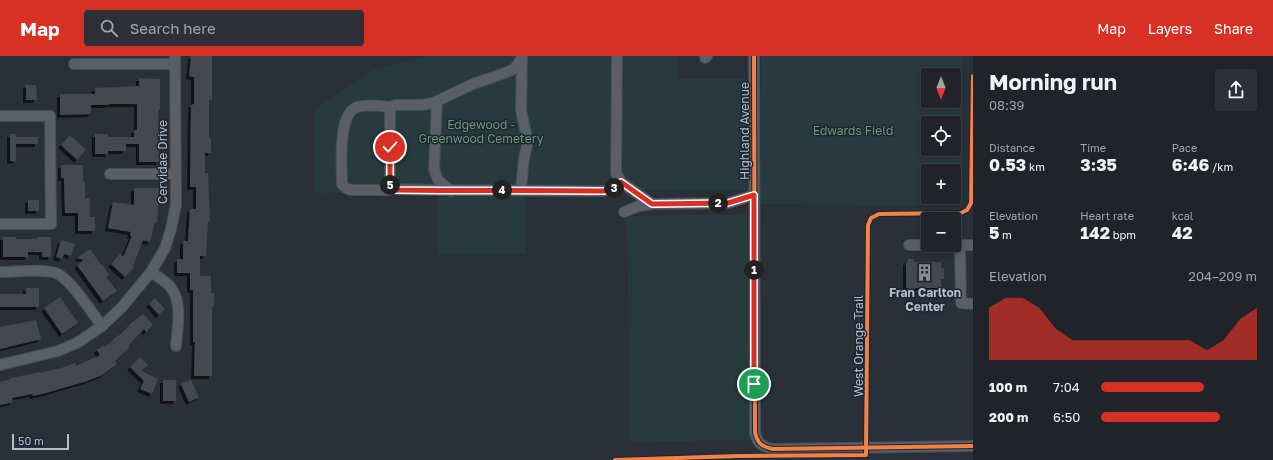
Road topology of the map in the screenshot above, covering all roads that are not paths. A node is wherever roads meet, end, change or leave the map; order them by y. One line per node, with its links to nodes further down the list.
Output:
1 (522, 56): 6 (street); 13 (street)
2 (616, 56): 11 (street)
3 (754, 56): 15 (street, Highland Avenue)
4 (175, 60): 5 (street); 10 (street, Cervidae Drive)
5 (74, 64)
6 (437, 101): 7 (street); 14 (street)
7 (391, 107): 12 (street); 12 (street)
8 (0, 116): 18 (street)
9 (110, 174): 10 (street)
10 (175, 174): 25 (street, Cervidae Drive)
11 (621, 182): 13 (street); 16 (street)
12 (392, 187): 14 (street)
13 (521, 190): 14 (street)
14 (451, 191)
15 (754, 195): 16 (street); 30 (street, Highland Avenue)
16 (652, 204): 17 (street)
17 (624, 212)
18 (0, 224)
19 (909, 245): 20 (street)
20 (921, 245)
21 (961, 245): 22 (street)
22 (973, 245)
23 (960, 252): 26 (street)
24 (0, 272): 27 (street)
25 (151, 272): 27 (street, Cervidae Drive); 28 (street)
26 (973, 304)
27 (102, 326): 29 (street, Cervidae Drive)
28 (176, 346)
29 (0, 365)
30 (973, 446)

